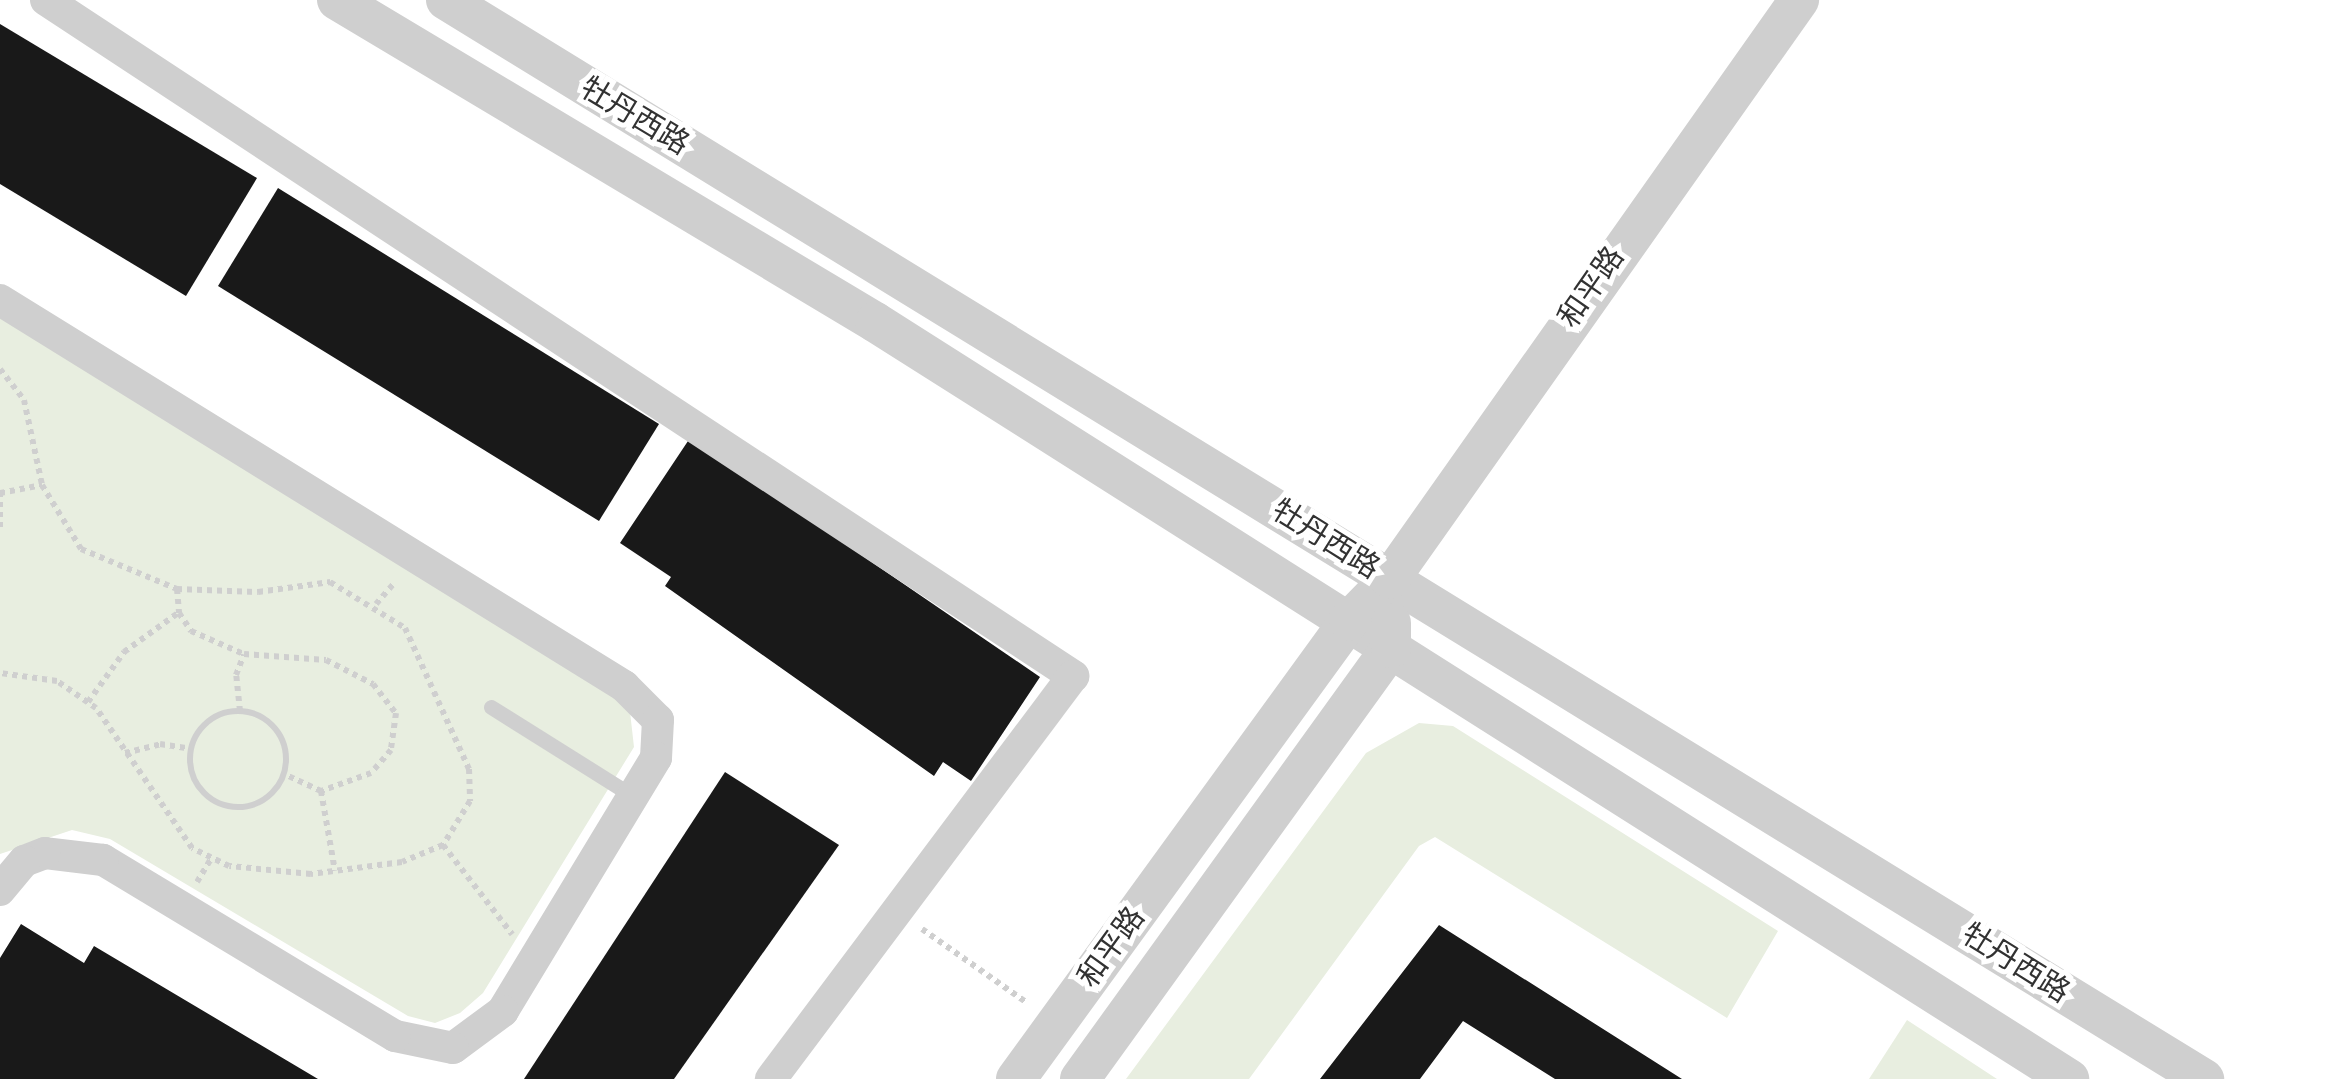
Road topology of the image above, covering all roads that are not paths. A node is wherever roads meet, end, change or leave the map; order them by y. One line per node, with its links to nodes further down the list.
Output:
1 (46, 0): 12 (street)
2 (337, 0): 7 (street, 牡丹西路)
3 (446, 0): 6 (street, 牡丹西路)
4 (1800, 0): 6 (street, 和平路)
5 (0, 300): 10 (street)
6 (1390, 578): 7 (street, 和平路); 8 (street); 16 (street, 牡丹西路)
7 (1348, 621): 8 (street, 牡丹西路); 13 (street, 和平路)
8 (1391, 648): 14 (street, 和平路); 15 (street, 牡丹西路)
9 (491, 706): 10 (lane)
10 (634, 796): 11 (street)
11 (0, 890)
12 (771, 1079)
13 (1016, 1079)
14 (1080, 1079)
15 (2069, 1079)
16 (2204, 1079)

